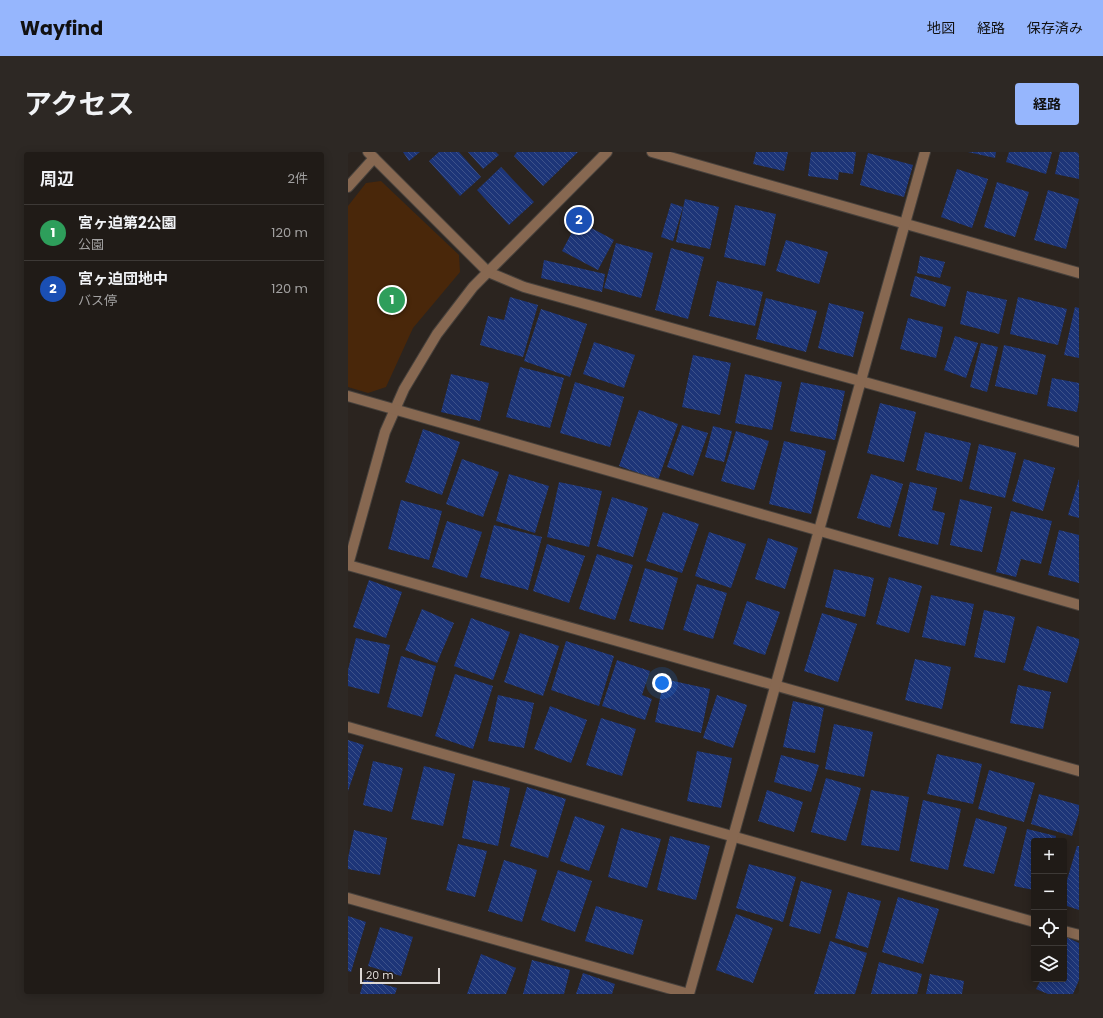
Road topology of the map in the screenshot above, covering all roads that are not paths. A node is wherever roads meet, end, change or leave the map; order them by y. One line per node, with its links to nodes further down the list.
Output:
1 (607, 152): 7 (street)
2 (652, 152): 6 (street)
3 (925, 152): 6 (street)
4 (371, 155): 5 (street); 7 (street)
5 (348, 187)
6 (905, 224): 8 (street); 9 (street)
7 (488, 272): 9 (street); 11 (street)
8 (1079, 273)
9 (861, 381): 12 (street); 13 (street)
10 (348, 396): 11 (street)
11 (396, 408): 13 (street); 14 (street)
12 (1079, 442)
13 (819, 530): 15 (street); 16 (street)
14 (348, 565): 16 (street)
15 (1079, 605)
16 (776, 686): 18 (street); 19 (street)
17 (348, 727): 19 (street)
18 (1079, 771)
19 (733, 836): 21 (street); 24 (street)
20 (348, 898): 24 (street)
21 (1031, 921)
22 (1067, 931): 23 (street)
23 (1079, 935)
24 (689, 994)

